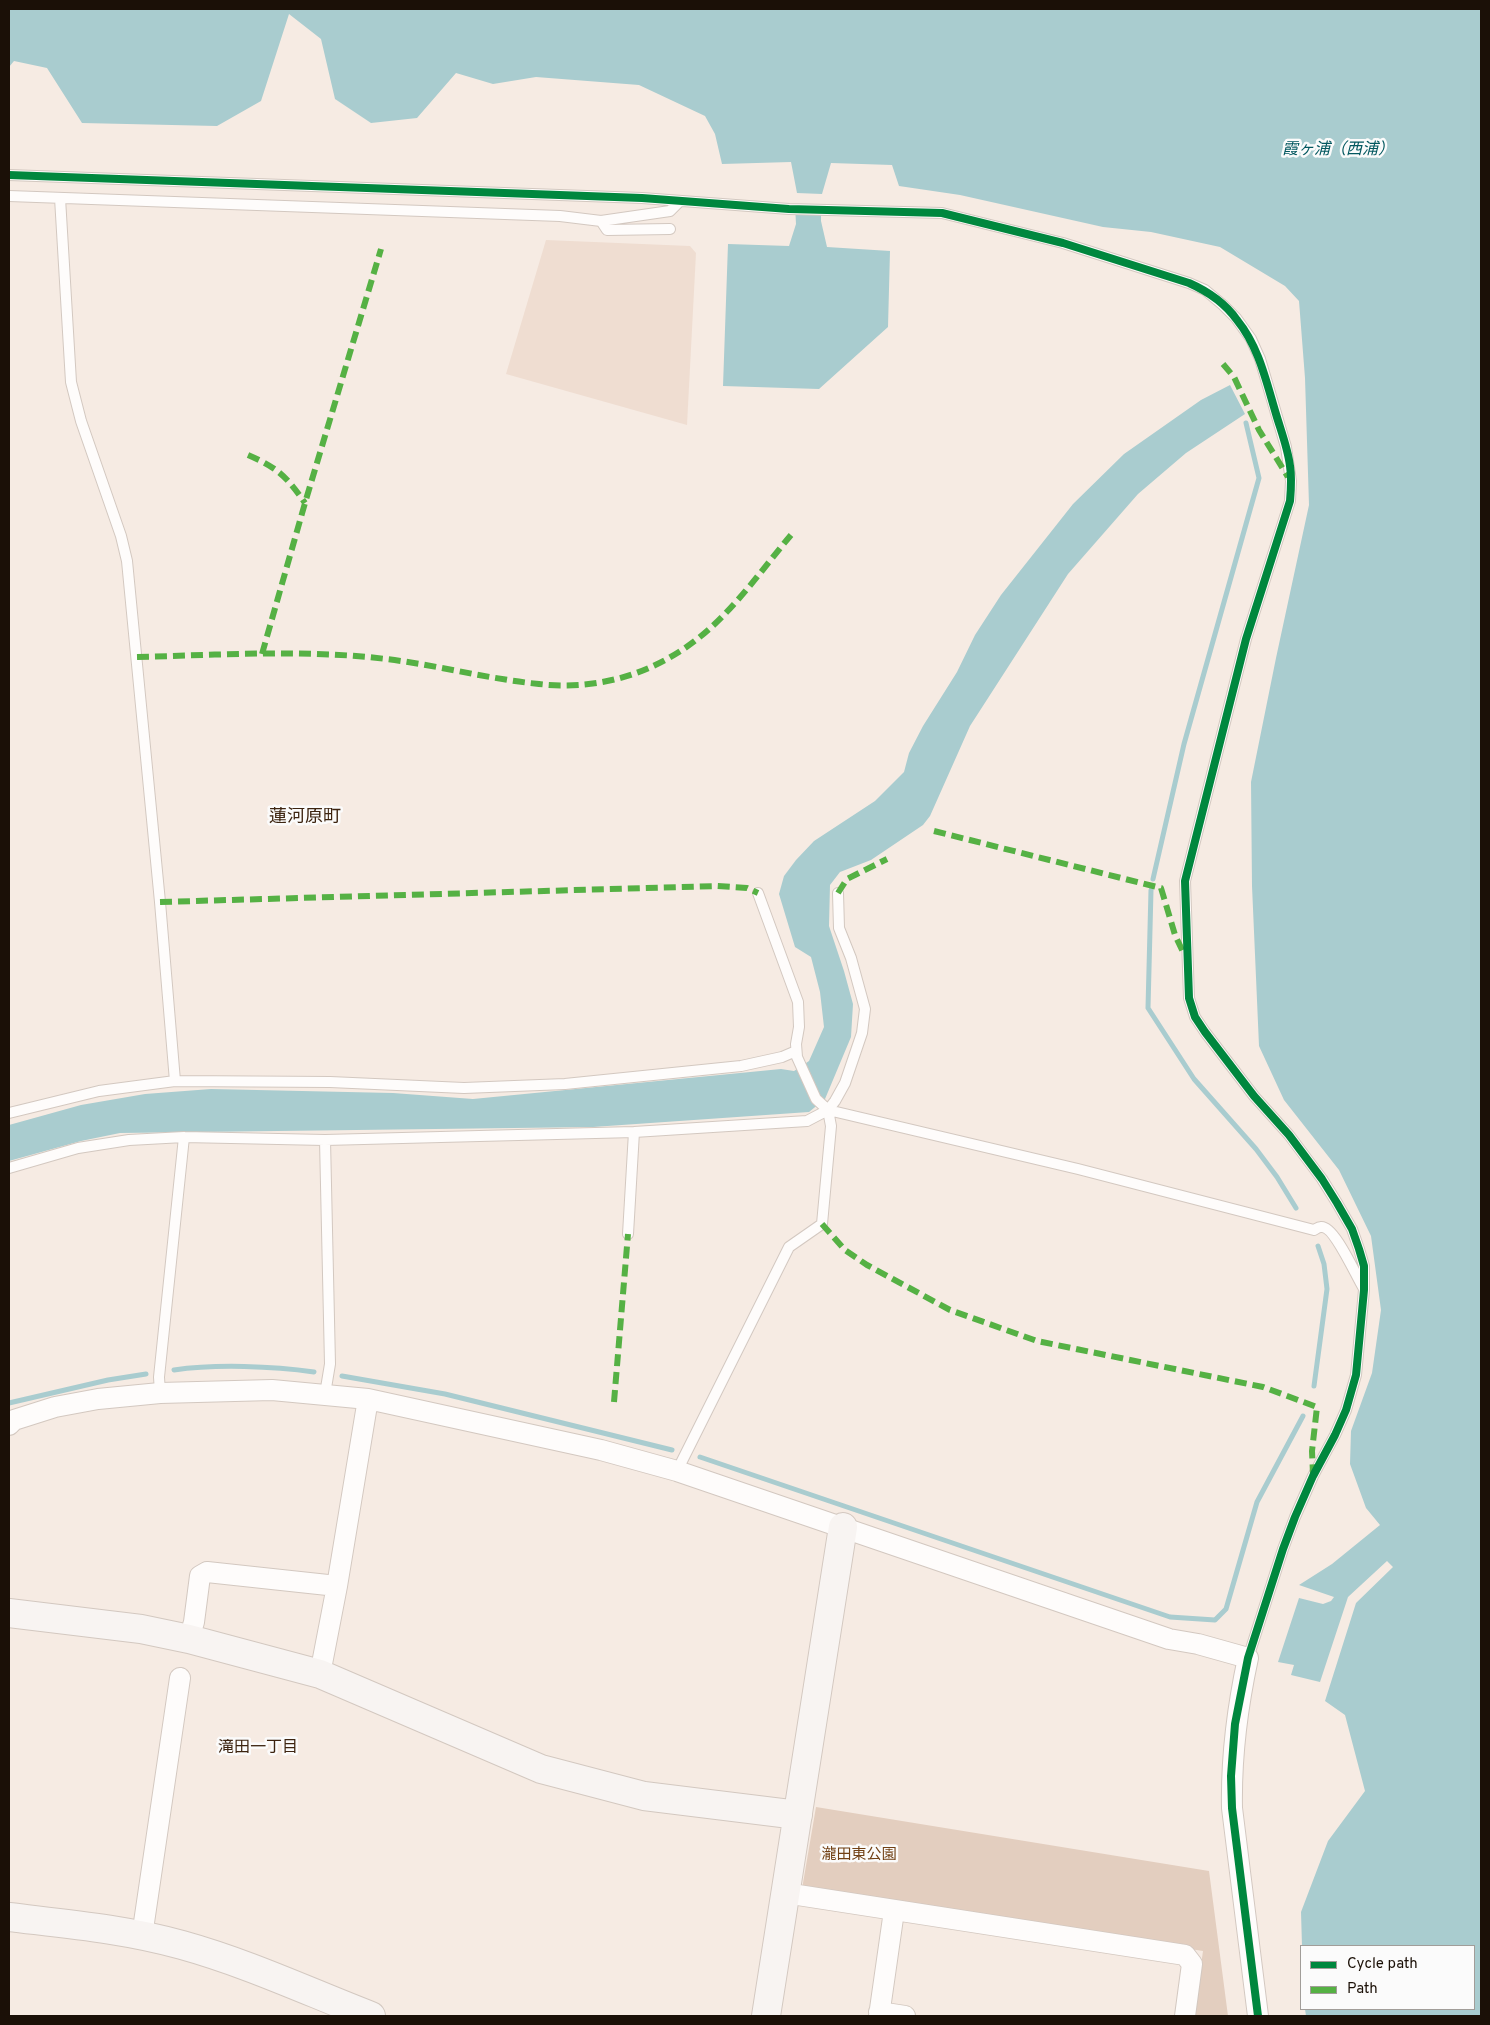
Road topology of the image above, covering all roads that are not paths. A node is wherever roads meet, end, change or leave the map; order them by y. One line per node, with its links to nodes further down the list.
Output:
1 (9, 175): 4 (lane)
2 (9, 196): 3 (lane)
3 (60, 198): 5 (lane); 10 (lane)
4 (680, 201): 5 (lane); 18 (lane)
5 (601, 221): 6 (lane)
6 (670, 229)
7 (758, 893): 9 (lane)
8 (838, 893): 11 (lane)
9 (796, 1051): 10 (lane); 11 (lane)
10 (175, 1082): 12 (lane)
11 (828, 1110): 13 (lane); 18 (lane); 23 (lane)
12 (9, 1114)
13 (634, 1132): 15 (lane); 17 (lane)
14 (184, 1138): 15 (lane); 16 (lane); 19 (lane)
15 (325, 1140): 20 (lane)
16 (9, 1168)
17 (628, 1234)
18 (1364, 1290): 28 (lane)
19 (160, 1392): 20 (street); 22 (street)
20 (325, 1394): 21 (street)
21 (368, 1399): 23 (street); 25 (street)
22 (9, 1425)
23 (677, 1471): 24 (street)
24 (843, 1526): 28 (street); 31 (street)
25 (337, 1586): 27 (street); 29 (street)
26 (9, 1613): 27 (street)
27 (189, 1639): 29 (street)
28 (1248, 1658): 41 (street)
29 (320, 1674): 31 (street)
30 (180, 1678): 35 (street)
31 (798, 1816): 32 (street)
32 (785, 1893): 33 (street); 38 (street)
33 (894, 1911): 36 (street); 40 (street)
34 (9, 1916): 35 (street)
35 (142, 1936): 37 (street)
36 (879, 2014): 39 (street)
37 (371, 2016)
38 (766, 2016)
39 (905, 2016)
40 (1185, 2016)
41 (1258, 2016)

